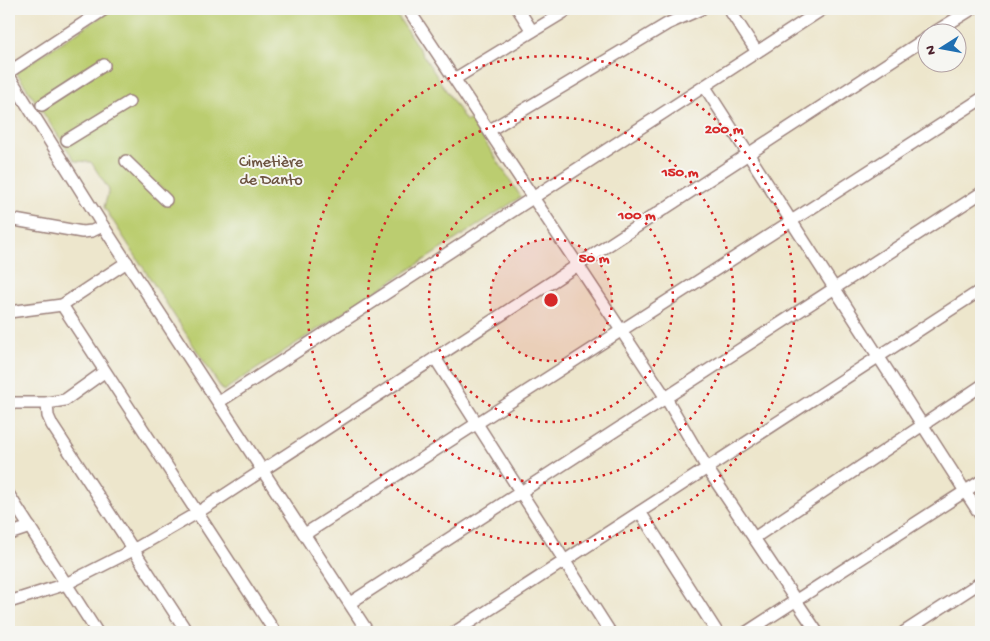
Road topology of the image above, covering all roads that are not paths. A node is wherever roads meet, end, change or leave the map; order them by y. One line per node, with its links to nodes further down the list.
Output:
1 (105, 9): 14 (street)
2 (408, 9): 15 (street)
3 (518, 9): 10 (street)
4 (569, 9): 10 (street)
5 (701, 9): 20 (street)
6 (729, 9): 12 (street)
7 (972, 9): 9 (street)
8 (820, 10): 12 (street)
9 (951, 22)
10 (532, 32): 15 (street)
11 (918, 44): 22 (street)
12 (757, 52): 16 (street)
13 (104, 65): 19 (street)
14 (9, 74): 29 (street)
15 (456, 78): 20 (street)
16 (705, 87): 22 (street); 25 (street)
17 (981, 99): 28 (street)
18 (129, 102): 21 (street)
19 (42, 104)
20 (490, 130): 25 (street)
21 (67, 140)
22 (748, 154): 28 (street); 31 (street)
23 (126, 161): 26 (street)
24 (981, 193): 32 (street)
25 (534, 197): 31 (street); 42 (street)
26 (166, 200)
27 (9, 219): 29 (street)
28 (792, 221): 32 (street); 36 (street)
29 (103, 226): 30 (street)
30 (127, 262): 34 (street); 42 (street)
31 (578, 265): 36 (street); 38 (street)
32 (835, 288): 37 (street); 41 (street)
33 (981, 290): 37 (street)
34 (62, 306): 35 (street); 39 (street)
35 (9, 312)
36 (621, 331): 41 (street); 45 (street)
37 (878, 356): 46 (street); 47 (street)
38 (435, 358): 45 (street); 48 (street)
39 (104, 372): 44 (street); 54 (street)
40 (981, 386): 46 (street)
41 (666, 398): 47 (street); 51 (street)
42 (219, 402): 48 (street)
43 (9, 403): 44 (street)
44 (47, 403): 60 (street)
45 (477, 423): 51 (street); 58 (street)
46 (923, 425): 50 (street); 59 (street)
47 (707, 468): 53 (street); 59 (street)
48 (263, 469): 54 (street); 58 (street)
49 (981, 481): 50 (street)
50 (965, 491): 55 (street); 64 (street)
51 (521, 492): 61 (street); 66 (street)
52 (9, 495): 56 (street)
53 (640, 512): 61 (street); 73 (street)
54 (197, 513): 60 (street); 69 (street)
55 (981, 516)
56 (30, 528): 57 (street); 63 (street)
57 (9, 534)
58 (305, 534): 66 (street)
59 (754, 538): 64 (street)
60 (133, 550): 63 (street); 68 (street)
61 (564, 561): 71 (street); 72 (street)
62 (981, 582): 76 (street)
63 (66, 584): 65 (street); 67 (street)
64 (796, 600): 74 (street); 75 (street)
65 (9, 602)
66 (350, 603): 70 (street)
67 (97, 632)
68 (186, 632)
69 (275, 632)
70 (368, 632)
71 (454, 632)
72 (610, 632)
73 (717, 632)
74 (747, 632)
75 (817, 632)
76 (904, 632)

